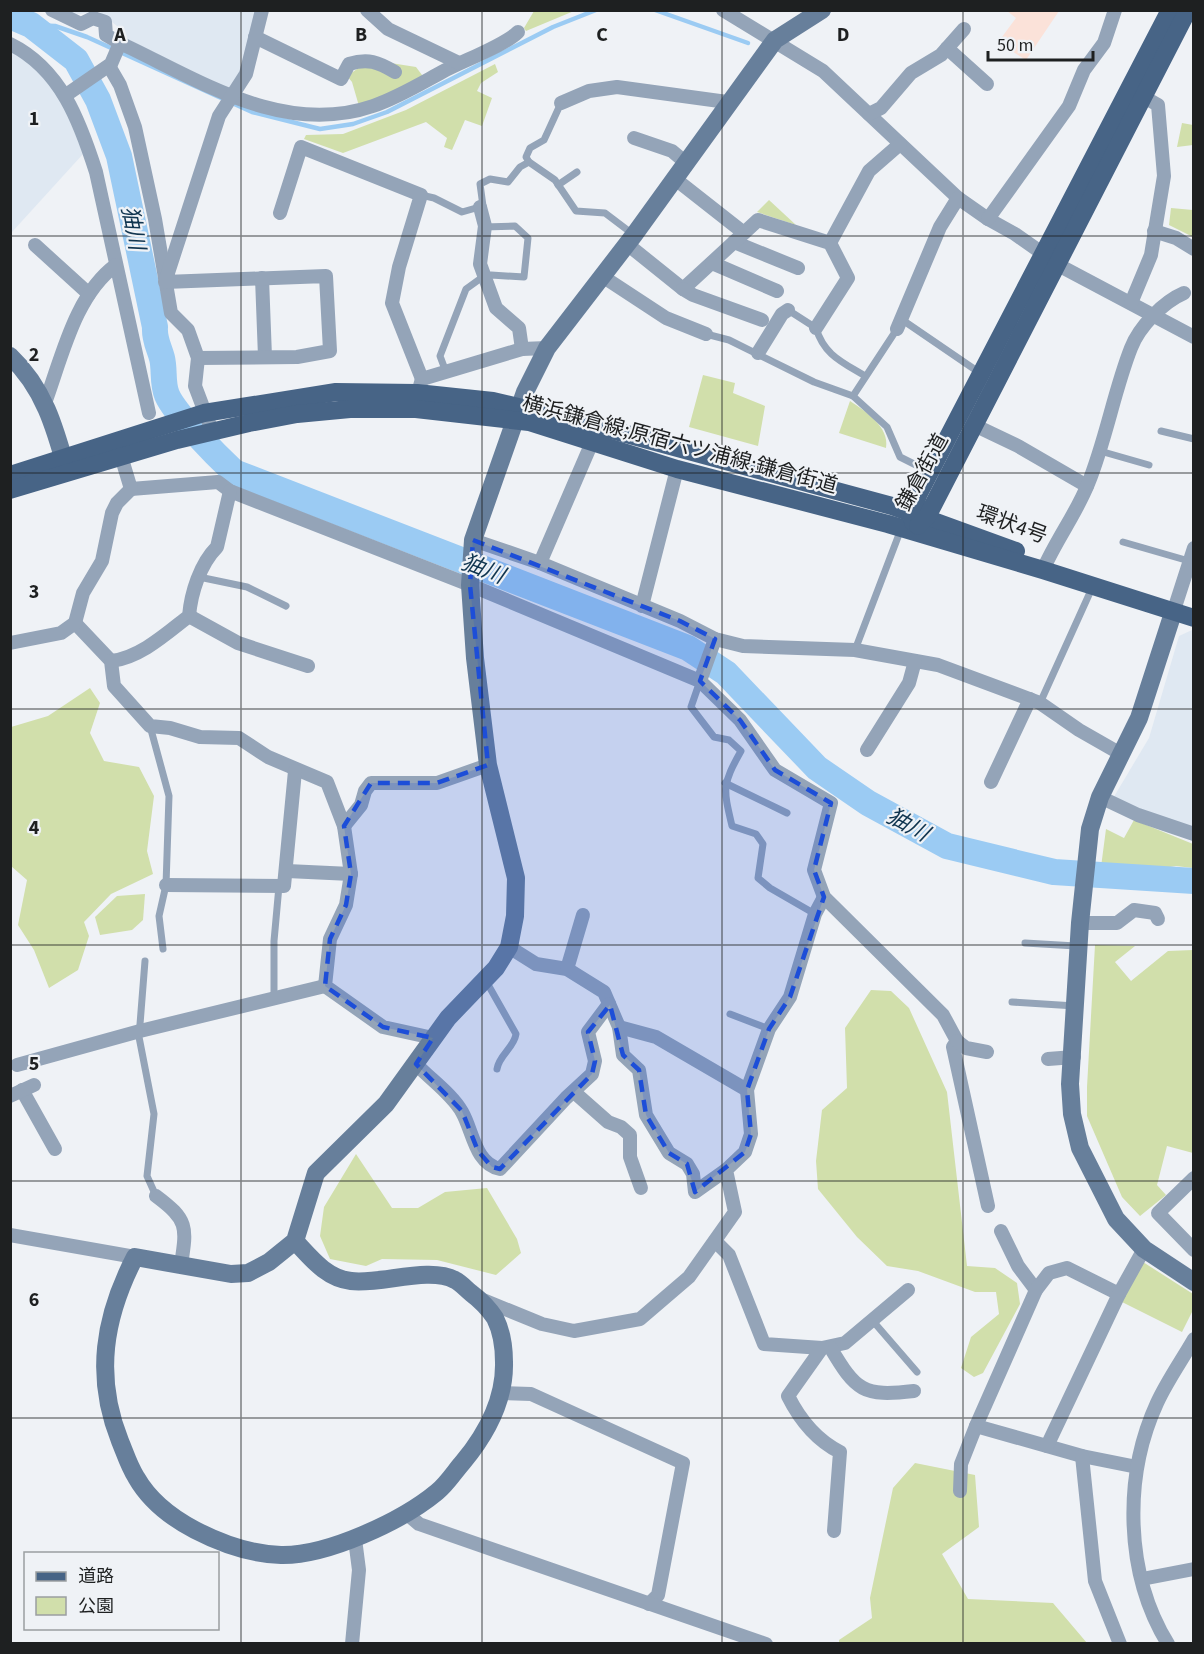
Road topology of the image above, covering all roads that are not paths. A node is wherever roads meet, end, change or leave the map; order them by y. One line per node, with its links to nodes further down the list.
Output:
1 (51, 10): 13 (street)
2 (262, 10): 11 (street)
3 (367, 10): 16 (street)
4 (822, 10): 14 (street)
5 (1115, 10): 37 (street)
6 (1170, 10): 45 (main road, 鎌倉街道)
7 (1188, 10): 22 (main road, 鎌倉街道)
8 (725, 11): 14 (street)
9 (964, 29): 15 (street)
10 (518, 32): 16 (street)
11 (255, 37): 18 (street); 21 (street)
12 (10, 44): 20 (street)
13 (120, 44): 17 (street); 21 (street)
14 (769, 47): 23 (street); 25 (street)
15 (947, 48): 19 (street); 25 (street)
16 (459, 63): 21 (street)
17 (109, 66): 20 (street); 52 (street)
18 (395, 72)
19 (987, 84)
20 (66, 95): 47 (street)
21 (232, 96): 52 (street)
22 (1144, 97): 39 (street); 45 (main road, 鎌倉街道)
23 (727, 102): 24 (street); 29 (street)
24 (561, 103): 28 (lane)
25 (869, 114): 27 (street)
26 (634, 138): 29 (street)
27 (900, 144): 34 (street); 42 (street)
28 (529, 162): 32 (lane); 35 (lane)
29 (686, 162): 31 (street)
30 (577, 172): 32 (lane)
31 (674, 178): 40 (street); 41 (street)
32 (558, 185): 41 (lane)
33 (421, 195): 35 (lane); 36 (street); 74 (street)
34 (958, 198): 37 (street); 61 (street)
35 (480, 207): 38 (street)
36 (280, 213)
37 (988, 219): 45 (street)
38 (484, 227): 51 (street); 51 (lane)
39 (1154, 231): 44 (street); 57 (street)
40 (739, 237): 42 (street); 46 (street); 48 (street)
41 (630, 239): 49 (street); 53 (street)
42 (830, 243): 62 (street)
43 (35, 245): 56 (street)
44 (1194, 249)
45 (1050, 259): 57 (street); 72 (main road, 鎌倉街道); 80 (main road, 鎌倉街道)
46 (712, 263): 53 (street); 54 (street)
47 (117, 265): 56 (street); 77 (street)
48 (798, 268)
49 (602, 276): 63 (street); 65 (street)
50 (262, 278): 52 (street); 69 (street); 69 (street)
51 (484, 278): 66 (street); 71 (lane)
52 (165, 282): 70 (street)
53 (683, 289): 60 (street)
54 (777, 291)
55 (1184, 293): 59 (street)
56 (89, 294): 76 (street)
57 (1132, 302): 59 (street)
58 (788, 310): 62 (lane); 67 (street)
59 (1154, 315): 64 (street); 85 (street)
60 (762, 320)
61 (899, 324): 72 (lane); 73 (lane)
62 (816, 328): 73 (lane)
63 (706, 334): 67 (lane)
64 (1194, 337)
65 (547, 348): 66 (street); 79 (street)
66 (522, 349): 71 (street)
67 (758, 353): 75 (lane)
68 (10, 356): 76 (street)
69 (265, 357): 70 (street)
70 (198, 358): 78 (street)
71 (446, 372): 74 (street)
72 (981, 373): 90 (main road, 鎌倉街道)
73 (865, 376): 75 (lane)
74 (418, 394): 78 (main road, 横浜鎌倉線;原宿六ツ浦線;鎌倉街道); 79 (main road, 横浜鎌倉線;原宿六ツ浦線;鎌倉街道); 82 (main road, 横浜鎌倉線;原宿六ツ浦線;鎌倉街道)
75 (853, 396): 90 (lane)
76 (45, 403): 87 (street)
77 (149, 413)
78 (205, 413): 82 (street); 87 (main road, 横浜鎌倉線;原宿六ツ浦線;鎌倉街道)
79 (517, 413): 84 (main road, 横浜鎌倉線;原宿六ツ浦線;鎌倉街道); 96 (main road, 横浜鎌倉線;原宿六ツ浦線;鎌倉街道); 98 (street)
80 (974, 425): 92 (street); 96 (main road, 鎌倉街道)
81 (1161, 430): 83 (lane)
82 (212, 431): 86 (main road, 横浜鎌倉線;原宿六ツ浦線;鎌倉街道)
83 (1194, 439)
84 (593, 440): 89 (main road, 横浜鎌倉線;原宿六ツ浦線;鎌倉街道); 101 (street)
85 (1100, 451): 88 (lane); 92 (street)
86 (121, 456): 87 (main road, 横浜鎌倉線;原宿六ツ浦線;鎌倉街道); 93 (street)
87 (66, 465): 91 (main road, 横浜鎌倉線;原宿六ツ浦線;鎌倉街道); 94 (main road, 横浜鎌倉線;原宿六ツ浦線;鎌倉街道)
88 (1149, 465)
89 (677, 469): 97 (main road, 横浜鎌倉線;原宿六ツ浦線;鎌倉街道); 107 (street)
90 (930, 472): 96 (main road, 鎌倉街道)
91 (10, 475)
92 (1087, 486): 102 (street)
93 (131, 489): 95 (street); 111 (street)
94 (10, 490)
95 (230, 491): 103 (street); 104 (street)
96 (919, 514): 97 (main road, 鎌倉街道); 102 (main road, 環状4号)
97 (907, 530): 102 (main road, 環状4号); 114 (lane)
98 (472, 542): 101 (street); 104 (street)
99 (1123, 542): 100 (lane)
100 (1192, 555): 108 (street)
101 (540, 563): 107 (street)
102 (1045, 565): 105 (main road, 環状4号)
103 (199, 577): 106 (lane); 109 (street)
104 (470, 583): 118 (street); 123 (street)
105 (1093, 585): 108 (main road, 環状4号); 119 (lane)
106 (286, 606)
107 (642, 606): 112 (street)
108 (1173, 613): 110 (main road, 環状4号); 122 (street)
109 (189, 616): 115 (street); 117 (street)
110 (1194, 618)
111 (75, 623): 113 (street); 115 (street)
112 (714, 643): 114 (street); 118 (street)
113 (10, 644)
114 (855, 650): 116 (street)
115 (111, 661): 120 (street)
116 (915, 661): 119 (street); 121 (street)
117 (308, 666)
118 (701, 679): 126 (lane); 135 (street)
119 (1035, 701): 122 (street); 125 (street)
120 (150, 726): 124 (street); 133 (lane)
121 (867, 750)
122 (1121, 754): 127 (street)
123 (488, 765): 129 (street); 142 (street)
124 (295, 771): 129 (street); 131 (street)
125 (992, 782)
126 (725, 783): 128 (lane); 136 (lane)
127 (1100, 797): 130 (street); 139 (street)
128 (786, 813)
129 (344, 826): 132 (street)
130 (1194, 834)
131 (287, 871): 132 (street); 134 (street)
132 (351, 874): 147 (street)
133 (166, 885): 134 (street); 143 (lane)
134 (279, 886): 148 (lane)
135 (824, 897): 136 (street); 157 (street)
136 (815, 914): 154 (street)
137 (583, 915): 145 (street)
138 (1158, 919): 139 (street)
139 (1080, 923): 141 (street)
140 (1025, 943): 141 (lane)
141 (1079, 946): 151 (street)
142 (509, 947): 145 (street); 146 (street)
143 (162, 949)
144 (145, 961): 155 (lane)
145 (567, 969): 150 (street)
146 (485, 980): 156 (street); 163 (lane)
147 (325, 986): 148 (street); 156 (street)
148 (274, 997): 155 (street)
149 (1012, 1002): 151 (lane)
150 (609, 1004): 153 (street); 166 (street)
151 (1075, 1006): 159 (street)
152 (730, 1014): 154 (lane)
153 (619, 1027): 165 (street); 168 (street)
154 (769, 1029): 165 (street)
155 (140, 1031): 162 (street); 171 (lane)
156 (434, 1038): 161 (street)
157 (957, 1041): 158 (street); 172 (street)
158 (987, 1052)
159 (1074, 1057): 160 (street); 177 (street)
160 (1048, 1059)
161 (416, 1064): 166 (street); 175 (street)
162 (17, 1065)
163 (497, 1069)
164 (22, 1090): 167 (street)
165 (747, 1090): 168 (street)
166 (574, 1092): 170 (street)
167 (55, 1149)
168 (726, 1170): 176 (street)
169 (1194, 1178): 178 (street)
170 (641, 1188)
171 (156, 1196): 180 (street)
172 (988, 1206)
173 (1001, 1230): 183 (street)
174 (10, 1235): 179 (street)
175 (295, 1240): 180 (street); 185 (street)
176 (715, 1241): 185 (street); 188 (street)
177 (1144, 1249): 181 (street); 184 (street)
178 (1194, 1250)
179 (135, 1257): 180 (street); 199 (street)
180 (182, 1264)
181 (1194, 1282)
182 (908, 1290): 186 (street)
183 (1036, 1290): 184 (street); 192 (street)
184 (1119, 1294): 193 (street)
185 (478, 1298): 191 (street)
186 (872, 1320): 188 (street); 189 (lane)
187 (1194, 1339): 195 (street)
188 (826, 1348): 190 (street); 198 (street)
189 (916, 1372)
190 (914, 1392)
191 (500, 1393): 197 (street); 202 (street)
192 (976, 1425): 193 (street); 196 (street)
193 (1047, 1446): 194 (street)
194 (1082, 1456): 195 (street); 205 (street)
195 (1137, 1467): 201 (street)
196 (960, 1491)
197 (407, 1514): 199 (street); 202 (street)
198 (834, 1531)
199 (355, 1539): 203 (street)
200 (1194, 1569): 201 (street)
201 (1142, 1579): 206 (street)
202 (649, 1604): 204 (street)
203 (352, 1644)
204 (766, 1644)
205 (1120, 1644)
206 (1168, 1644)

